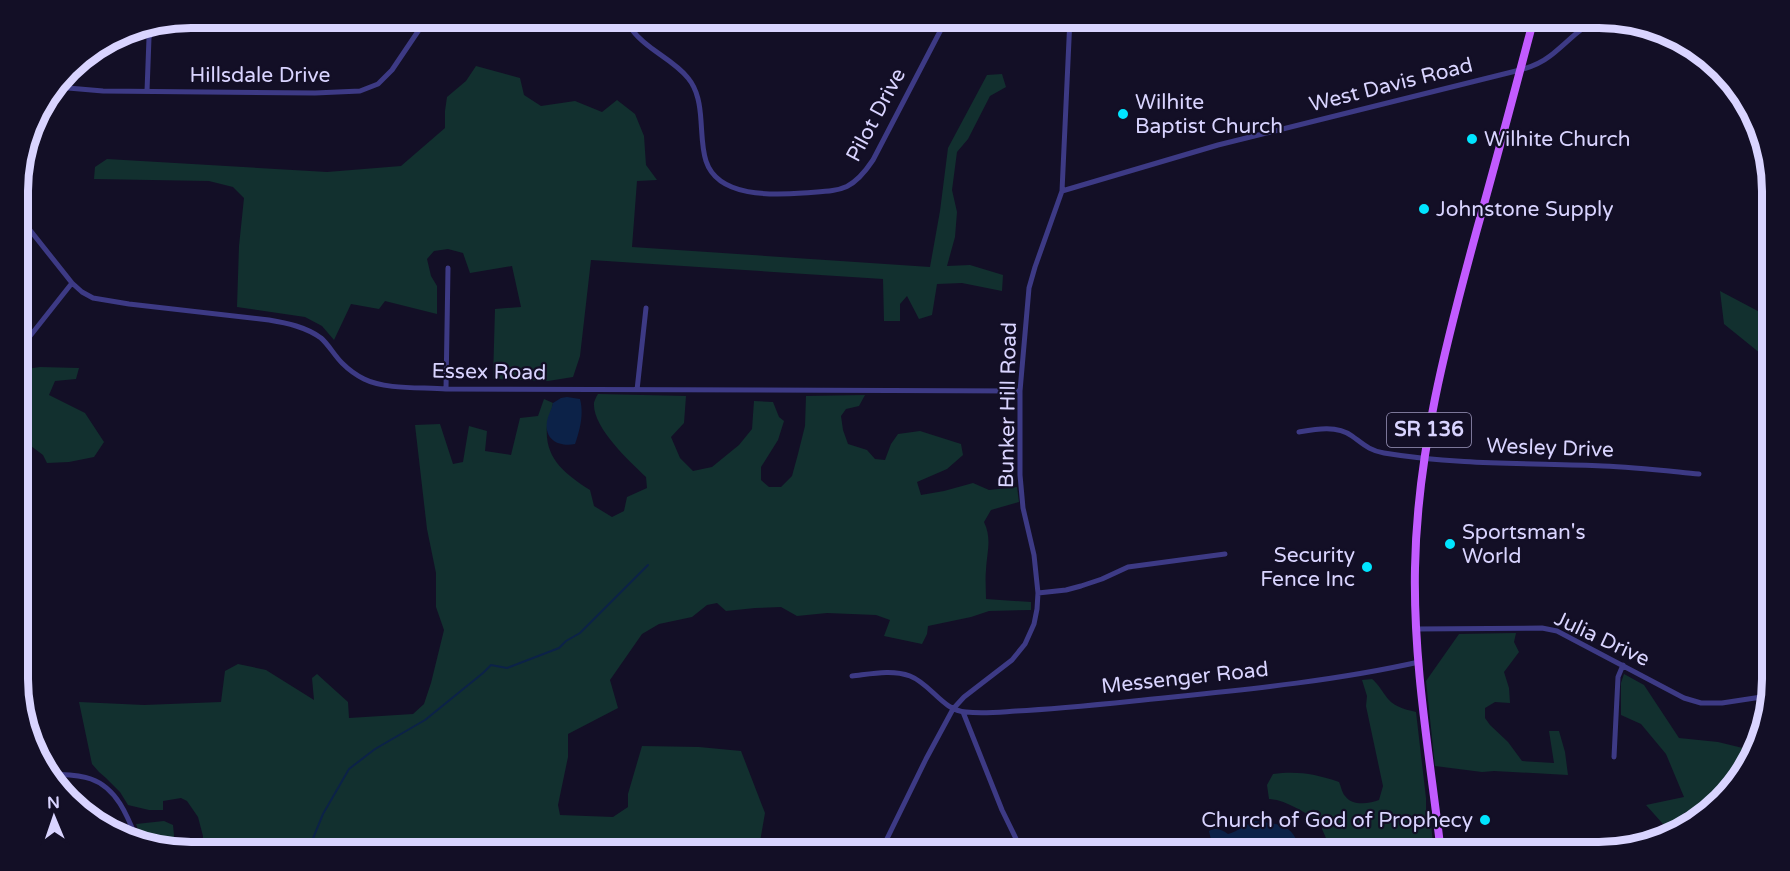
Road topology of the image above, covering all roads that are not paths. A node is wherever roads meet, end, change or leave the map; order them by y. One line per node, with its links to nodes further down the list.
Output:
1 (421, 28): 10 (street, Hillsdale Drive)
2 (631, 28): 3 (street, Pilot Drive)
3 (942, 28)
4 (1070, 28): 11 (street, Bunker Hill Road)
5 (1531, 28): 8 (main road, SR 136)
6 (1582, 28): 8 (street, West Davis Road)
7 (151, 34): 10 (street)
8 (1520, 70): 11 (street, West Davis Road); 21 (main road, SR 136)
9 (66, 87): 10 (street, Hillsdale Drive)
10 (147, 91)
11 (1062, 191): 19 (street, Bunker Hill Road)
12 (29, 229): 14 (street, Essex Road)
13 (448, 268): 17 (street)
14 (72, 283): 16 (street); 17 (street, Essex Road)
15 (646, 308): 18 (street)
16 (29, 338)
17 (446, 389): 18 (street, Essex Road)
18 (637, 390): 19 (street, Essex Road)
19 (1020, 391): 24 (street, Bunker Hill Road)
20 (1299, 432): 21 (street, Wesley Drive)
21 (1424, 458): 22 (street, Wesley Drive); 25 (main road, SR 136)
22 (1700, 474)
23 (1225, 554): 24 (street)
24 (1038, 593): 30 (street, Bunker Hill Road)
25 (1416, 628): 26 (main road, SR 136); 27 (street, Julia Drive)
26 (1419, 662): 31 (street, Messenger Road); 37 (main road, SR 136)
27 (1623, 666): 29 (street, Julia Drive); 32 (street)
28 (852, 676): 30 (street)
29 (1760, 697)
30 (953, 709): 31 (street, Messenger Road); 35 (street, Bunker Hill Road)
31 (963, 712): 36 (street)
32 (1614, 757)
33 (60, 775): 34 (street)
34 (133, 832)
35 (885, 842)
36 (1018, 842)
37 (1440, 842)

